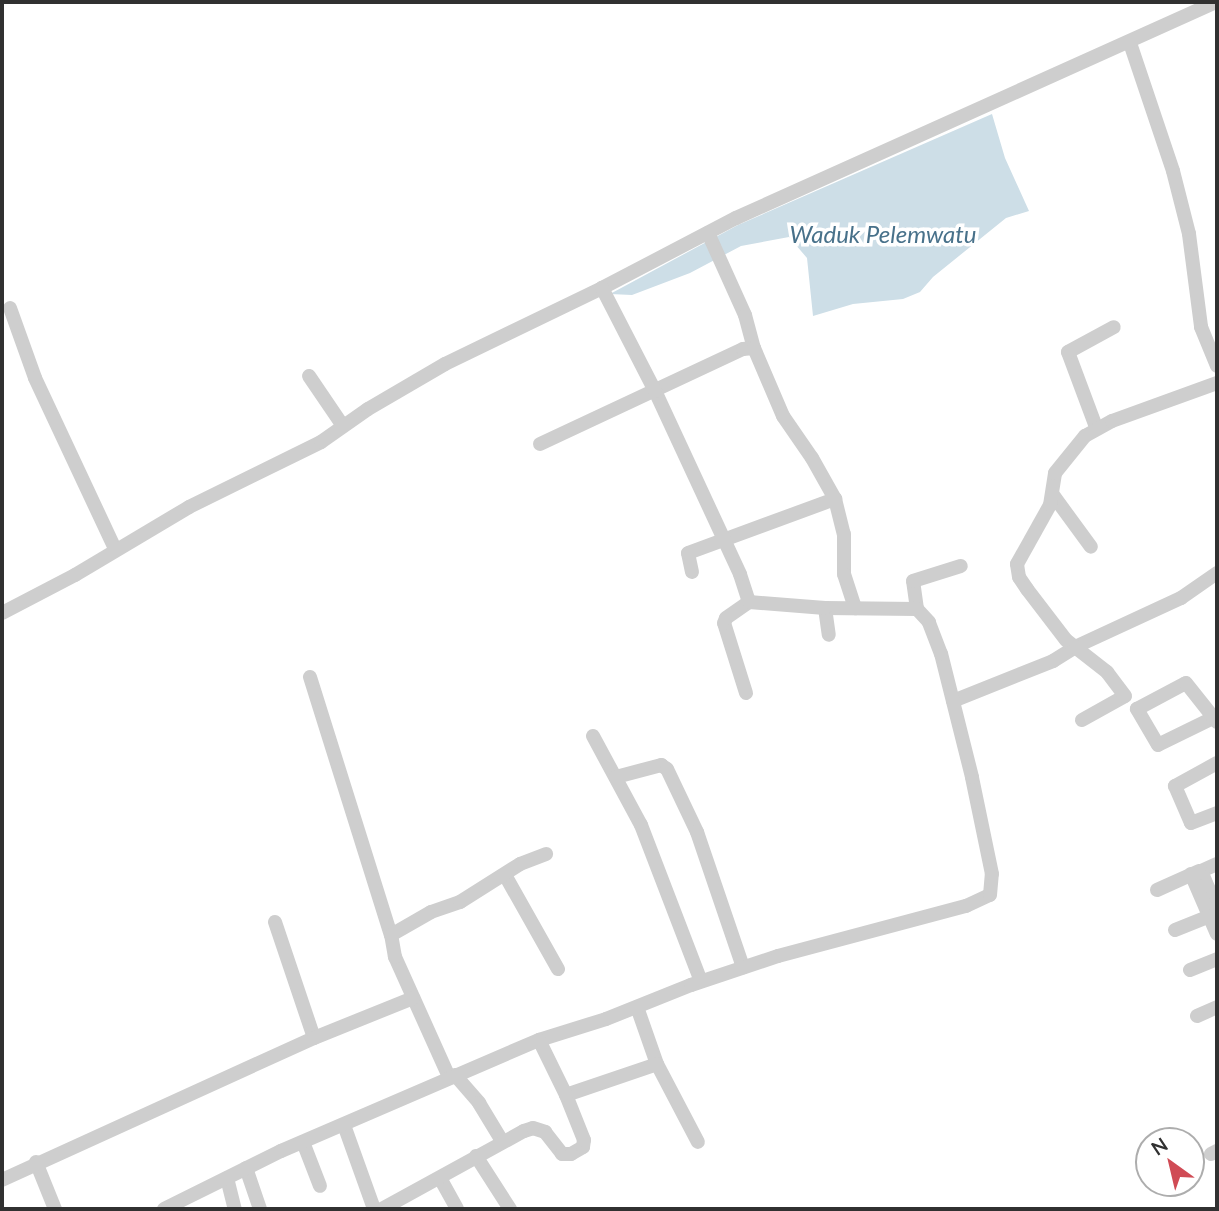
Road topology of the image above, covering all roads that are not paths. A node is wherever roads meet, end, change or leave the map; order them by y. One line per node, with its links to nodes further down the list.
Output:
1 (1216, 2): 2 (street)
2 (1130, 43): 3 (street); 8 (street)
3 (708, 233): 4 (street); 7 (street)
4 (602, 288): 11 (street); 12 (street)
5 (10, 308): 19 (street)
6 (1114, 327): 13 (street)
7 (754, 348): 11 (street); 16 (street)
8 (1217, 366)
9 (309, 376): 12 (street)
10 (1217, 383): 13 (street)
11 (655, 391): 14 (street); 17 (street)
12 (343, 426): 19 (street)
13 (1096, 427): 15 (street)
14 (540, 444)
15 (1053, 495): 18 (street); 29 (street)
16 (835, 499): 17 (street); 25 (street)
17 (724, 539): 21 (street); 23 (street)
18 (1091, 547)
19 (115, 549): 27 (street)
20 (961, 566): 26 (street)
21 (692, 572)
22 (1217, 573): 29 (street)
23 (749, 602): 24 (street); 31 (street)
24 (825, 608): 25 (street); 28 (street)
25 (855, 608): 26 (street)
26 (917, 609): 32 (street)
27 (2, 613)
28 (829, 635)
29 (1075, 647): 32 (street); 33 (street)
30 (310, 677): 48 (street)
31 (746, 693)
32 (953, 701): 50 (street)
33 (1082, 720)
34 (1215, 720): 34 (street)
35 (593, 736): 37 (street)
36 (1217, 763): 38 (street)
37 (616, 778): 50 (street); 53 (street)
38 (1217, 813)
39 (547, 854): 42 (street)
40 (1217, 864): 41 (street)
41 (1196, 873): 43 (street); 44 (street)
42 (505, 875): 48 (street); 51 (street)
43 (1157, 890)
44 (1213, 912): 46 (street); 47 (street)
45 (275, 922): 58 (street)
46 (1175, 930)
47 (1217, 934)
48 (391, 935): 54 (street)
49 (1217, 960): 52 (street)
50 (743, 967): 53 (street)
51 (558, 969)
52 (1190, 970)
53 (701, 981): 55 (street)
54 (413, 998): 58 (street); 61 (street)
55 (637, 1007): 59 (street); 60 (street)
56 (1217, 1007): 57 (street)
57 (1197, 1016)
58 (314, 1038): 68 (street)
59 (539, 1040): 61 (street); 62 (street)
60 (657, 1064): 62 (street); 66 (street)
61 (452, 1076): 63 (street); 64 (street)
62 (566, 1095): 64 (street)
63 (344, 1125): 65 (street); 78 (street)
64 (502, 1140): 67 (street)
65 (303, 1142): 69 (street); 73 (street)
66 (698, 1142)
67 (476, 1156): 71 (street); 81 (street)
68 (36, 1163): 72 (street); 74 (street)
69 (246, 1168): 70 (street); 77 (street)
70 (227, 1178): 75 (street); 76 (street)
71 (440, 1178): 79 (street); 80 (street)
72 (2, 1180)
73 (320, 1186)
74 (55, 1209)
75 (164, 1209)
76 (235, 1209)
77 (260, 1209)
78 (374, 1209)
79 (383, 1209)
80 (457, 1209)
81 (510, 1209)

